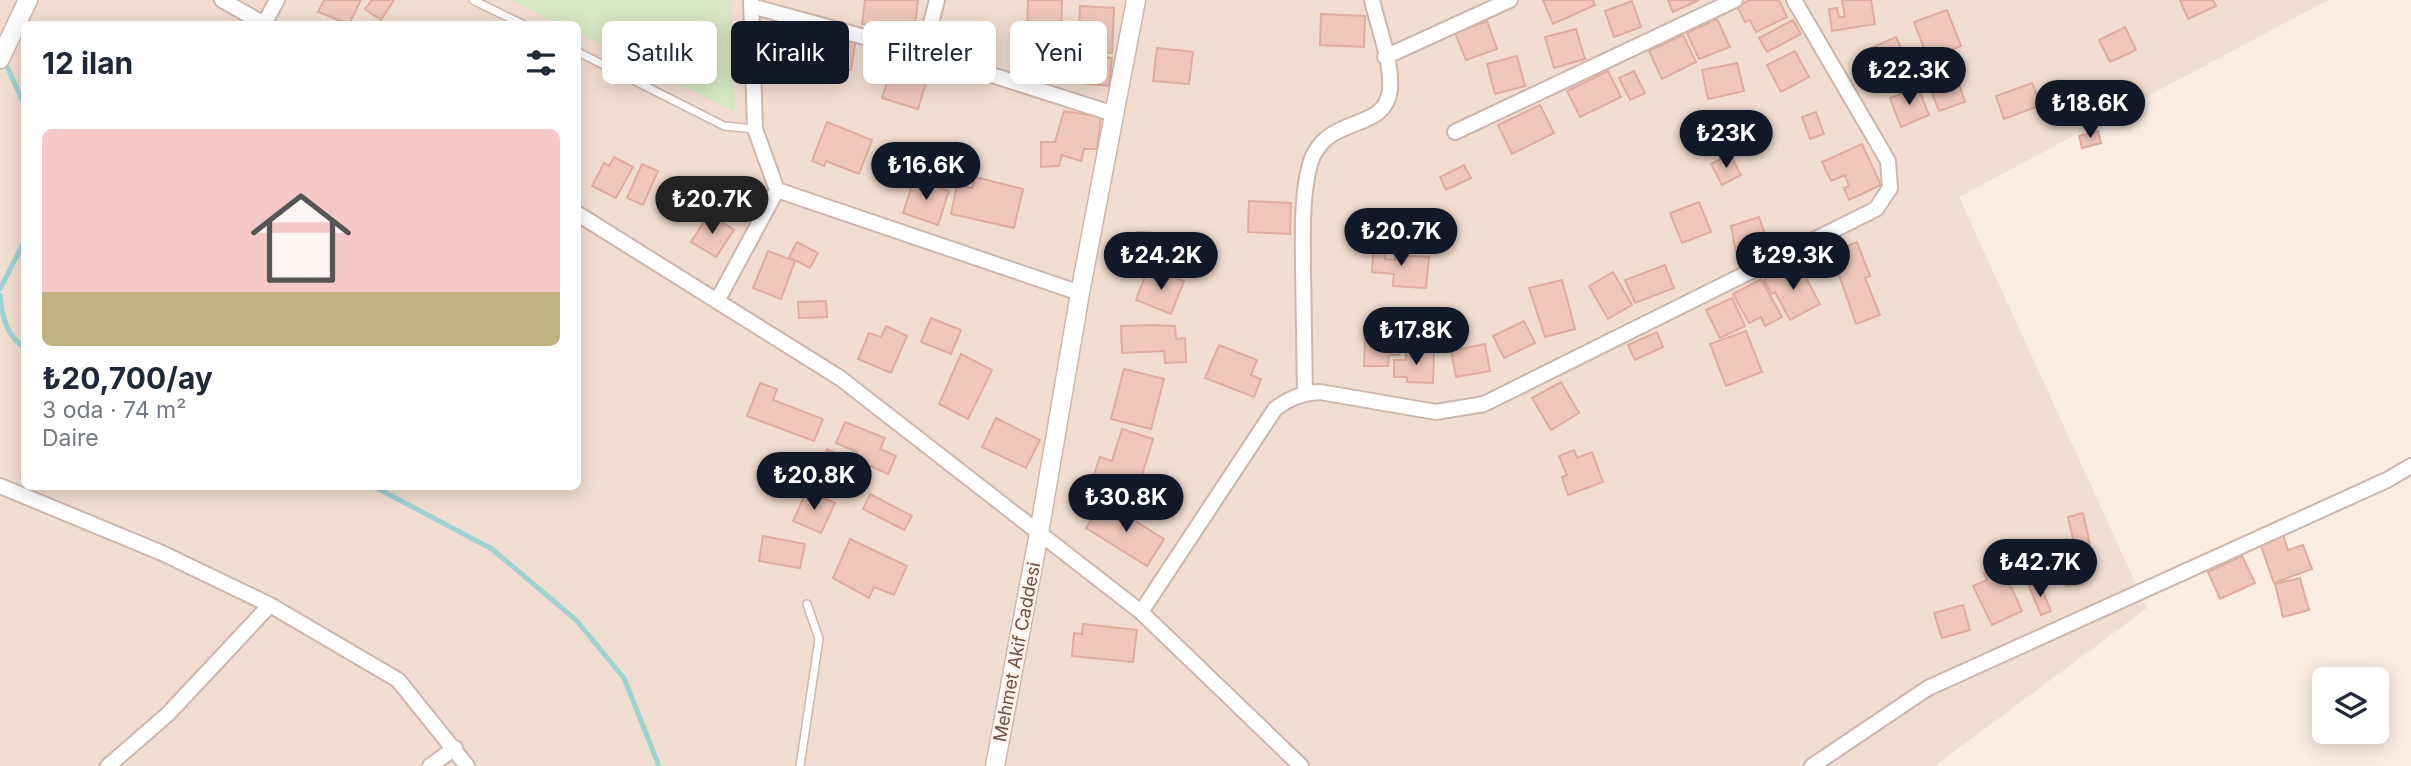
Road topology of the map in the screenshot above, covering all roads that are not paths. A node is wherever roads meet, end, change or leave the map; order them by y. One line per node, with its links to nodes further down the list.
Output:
1 (29, 0): 19 (street)
2 (222, 0): 12 (street)
3 (277, 0): 13 (street)
4 (472, 0): 14 (lane)
5 (937, 0): 15 (street)
6 (1136, 0): 21 (street, Mehmet Akif Caddesi)
7 (1372, 0): 18 (street)
8 (1510, 0): 18 (street)
9 (1735, 0): 23 (street)
10 (1794, 0): 28 (street)
11 (751, 3): 16 (street); 22 (street)
12 (259, 21)
13 (266, 21)
14 (516, 21)
15 (931, 21)
16 (863, 36)
17 (581, 54): 22 (lane)
18 (1385, 57): 28 (street)
19 (0, 59)
20 (996, 76): 21 (street)
21 (1114, 114): 26 (street, Mehmet Akif Caddesi)
22 (755, 129): 24 (street)
23 (1455, 132)
24 (777, 190): 26 (street); 27 (street)
25 (581, 216): 27 (street)
26 (1080, 293): 31 (street, Mehmet Akif Caddesi)
27 (717, 301): 31 (street)
28 (1305, 393): 34 (street)
29 (2411, 466): 42 (street)
30 (0, 485): 33 (street)
31 (1039, 533): 34 (street); 40 (street, Mehmet Akif Caddesi)
32 (807, 604): 39 (lane)
33 (270, 605): 35 (street); 36 (street)
34 (1141, 612): 41 (street)
35 (455, 748): 37 (street); 38 (street)
36 (108, 766)
37 (430, 766)
38 (467, 766)
39 (800, 766)
40 (995, 766)
41 (1301, 766)
42 (1812, 766)

